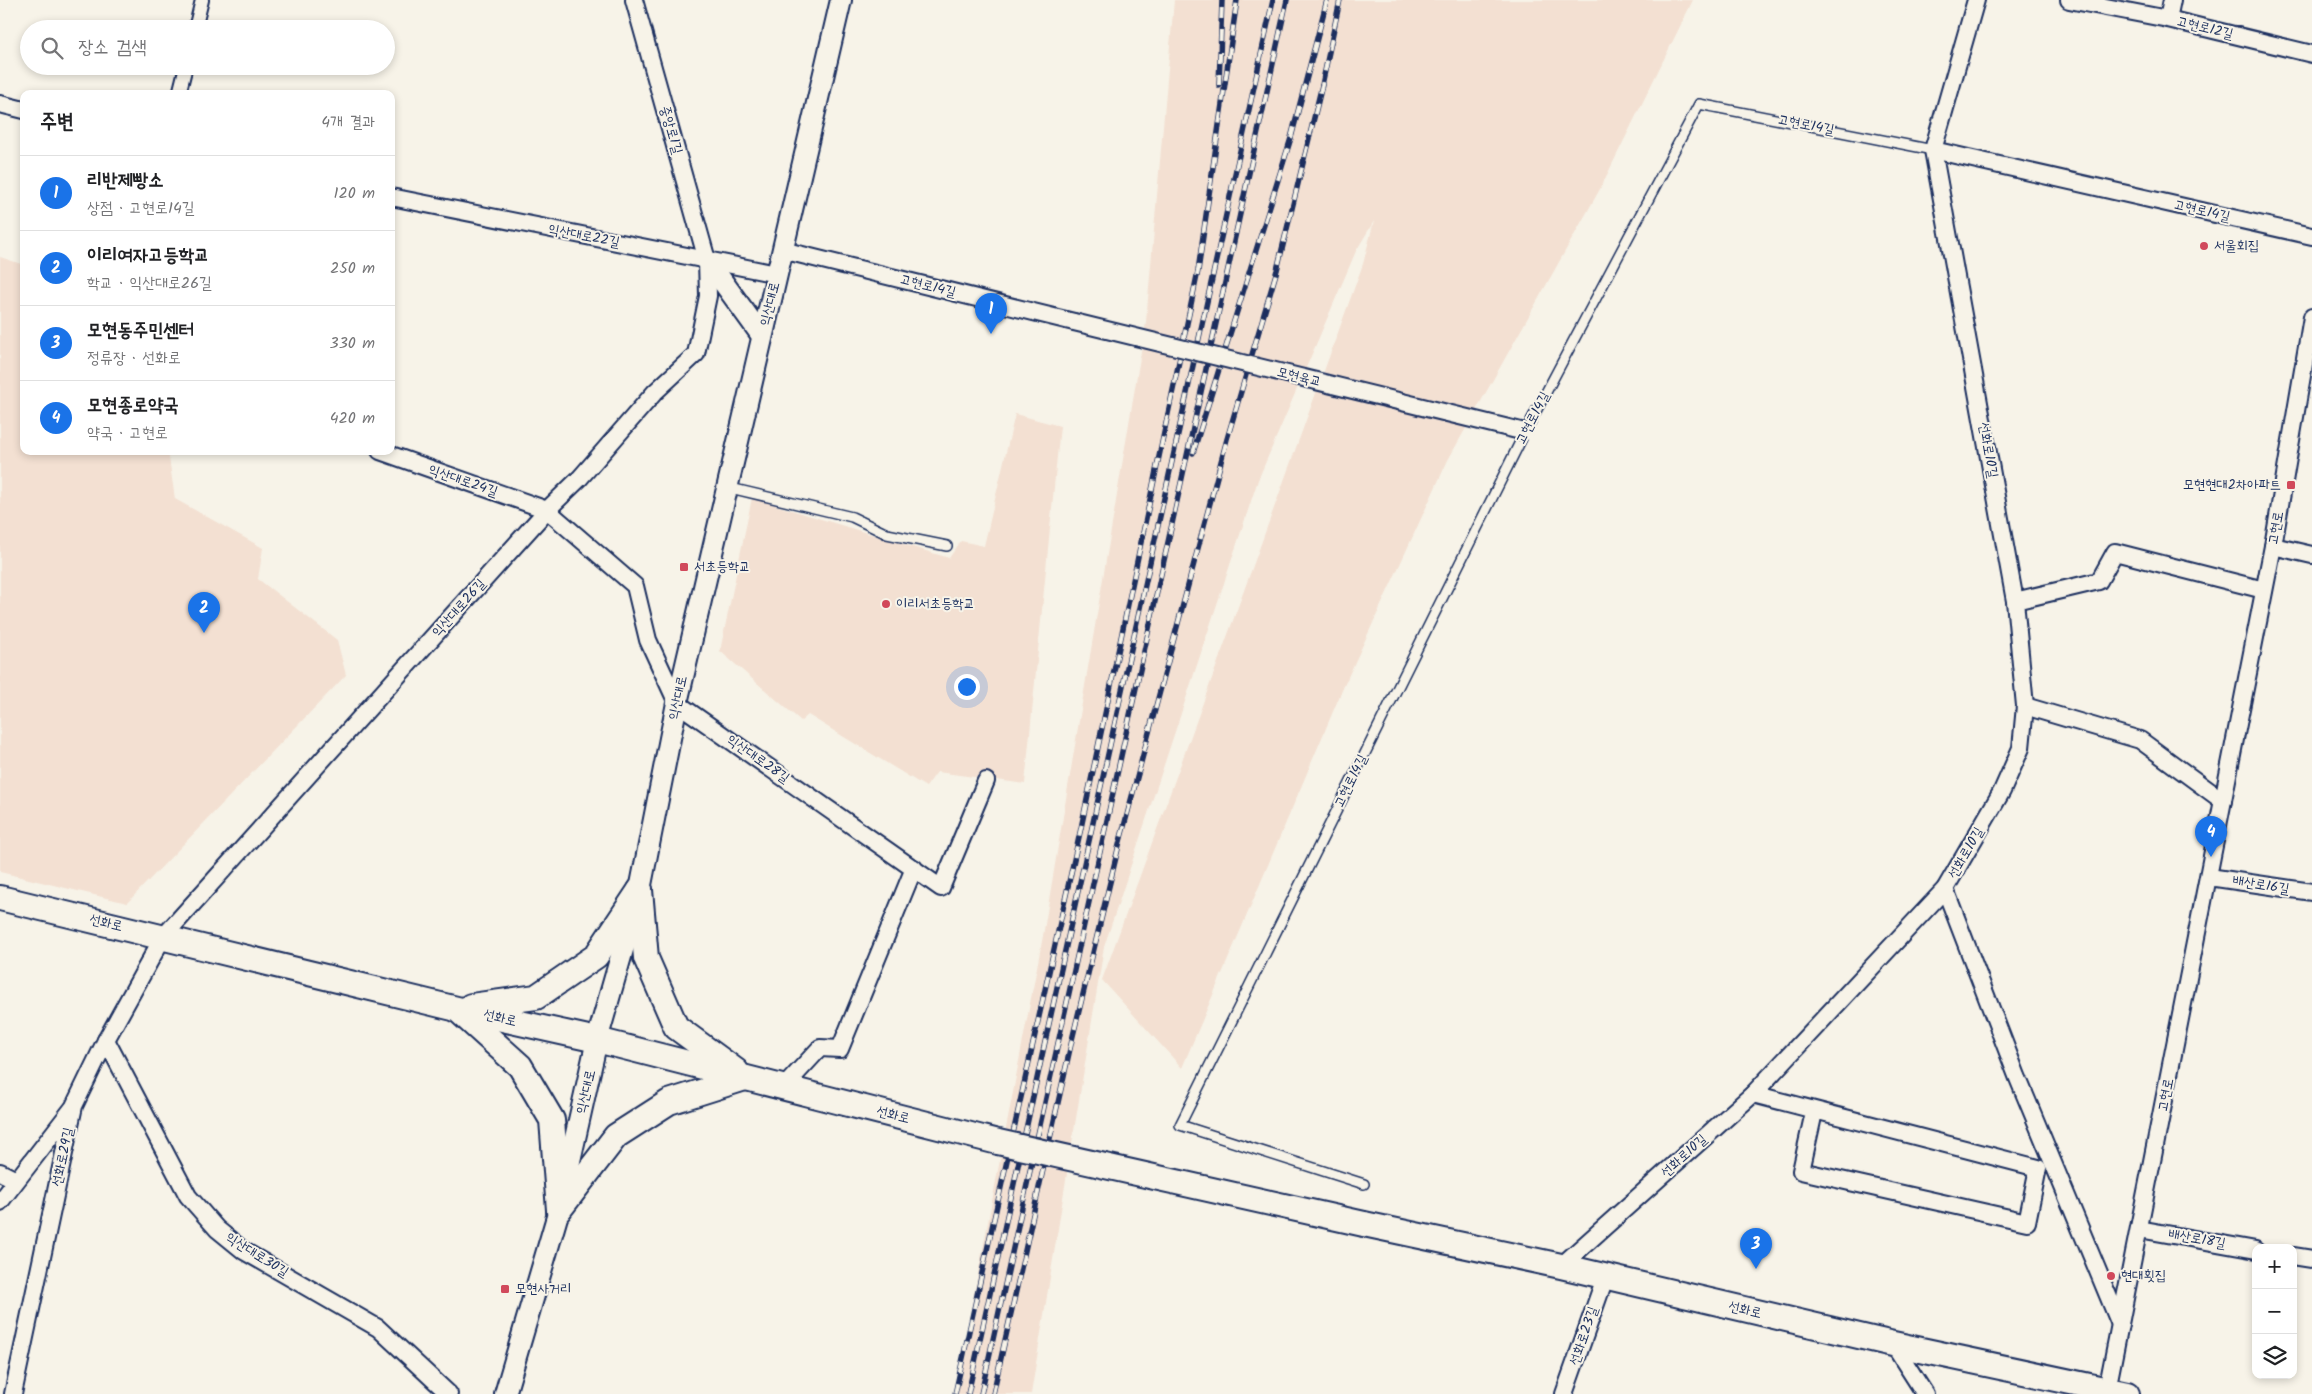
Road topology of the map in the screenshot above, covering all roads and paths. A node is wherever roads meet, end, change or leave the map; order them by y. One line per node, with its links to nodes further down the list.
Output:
1 (202, 0): 8 (street)
2 (634, 0): 18 (street, 중앙로1길)
3 (841, 0): 17 (street, 익산대로)
4 (1976, 0): 14 (street, 선화로10길)
5 (2071, 0): 7 (street, 고현로12길)
6 (2172, 0): 7 (street)
7 (2168, 19): 9 (street, 고현로12길)
8 (197, 20)
9 (2312, 54)
10 (184, 75): 11 (street)
11 (180, 90)
12 (0, 104): 13 (street)
13 (20, 109)
14 (1933, 150): 16 (street, 고현로14길); 23 (lane, 고현로14길); 31 (street, 선화로10길)
15 (395, 198): 18 (street, 익산대로22길)
16 (2312, 236)
17 (782, 250): 19 (street, 익산대로); 21 (street, 고현로14길)
18 (707, 260): 19 (street, 익산대로22길); 22 (street); 26 (street, 익산대로26길)
19 (778, 274): 22 (street, 익산대로)
20 (2312, 317): 28 (street, 고현로)
21 (1074, 322): 23 (street, 모현육교, bridge)
22 (762, 336): 25 (street, 익산대로)
23 (1525, 432): 53 (lane, 고현로14길)
24 (391, 455): 26 (street, 익산대로24길)
25 (726, 487): 27 (lane); 32 (street, 익산대로)
26 (547, 510): 32 (street); 42 (street, 익산대로26길)
27 (947, 546)
28 (2273, 546): 29 (street); 30 (street, 고현로)
29 (2312, 554)
30 (2264, 590): 31 (street); 35 (street, 고현로)
31 (2015, 601): 33 (street, 선화로10길)
32 (677, 703): 36 (street, 익산대로28길); 39 (street, 익산대로)
33 (2025, 706): 35 (street); 38 (street, 선화로10길)
34 (986, 781): 36 (street, 익산대로28길)
35 (2223, 800): 37 (street, 고현로)
36 (914, 868): 47 (street)
37 (2209, 877): 40 (street, 배산로16길); 56 (street, 고현로)
38 (1944, 889): 48 (street, 선화로10길); 62 (street, 선화로10길)
39 (640, 890): 43 (main road); 45 (street, 익산대로); 46 (main road)
40 (2312, 892)
41 (0, 898): 42 (main road, 선화로)
42 (163, 936): 43 (main road, 선화로); 44 (street, 선화로29길)
43 (457, 1009): 45 (main road, 선화로); 55 (main road)
44 (106, 1040): 49 (street, 선화로29길); 66 (street, 익산대로30길)
45 (598, 1040): 46 (main road, 선화로); 55 (street, 익산대로)
46 (745, 1078): 47 (main road, 선화로); 55 (main road)
47 (783, 1088): 60 (main road, 선화로, bridge)
48 (1753, 1094): 50 (street); 60 (street, 선화로10길)
49 (74, 1106): 52 (street); 65 (street, 선화로29길)
50 (1814, 1112): 50 (street)
51 (0, 1172): 52 (street)
52 (16, 1180): 54 (street)
53 (1364, 1184)
54 (0, 1202)
55 (559, 1210): 67 (street, 익산대로)
56 (2139, 1229): 57 (street, 배산로18길); 62 (street, 고현로)
57 (2252, 1249)
58 (2297, 1257): 59 (street)
59 (2312, 1259)
60 (1561, 1266): 61 (main road, 선화로)
61 (1605, 1278): 63 (main road, 선화로); 68 (street, 선화로23길)
62 (2119, 1322): 64 (street, 고현로)
63 (1893, 1344): 64 (main road, 선화로); 69 (street)
64 (2117, 1392)
65 (12, 1394)
66 (450, 1394)
67 (505, 1394)
68 (1564, 1394)
69 (1925, 1394)

